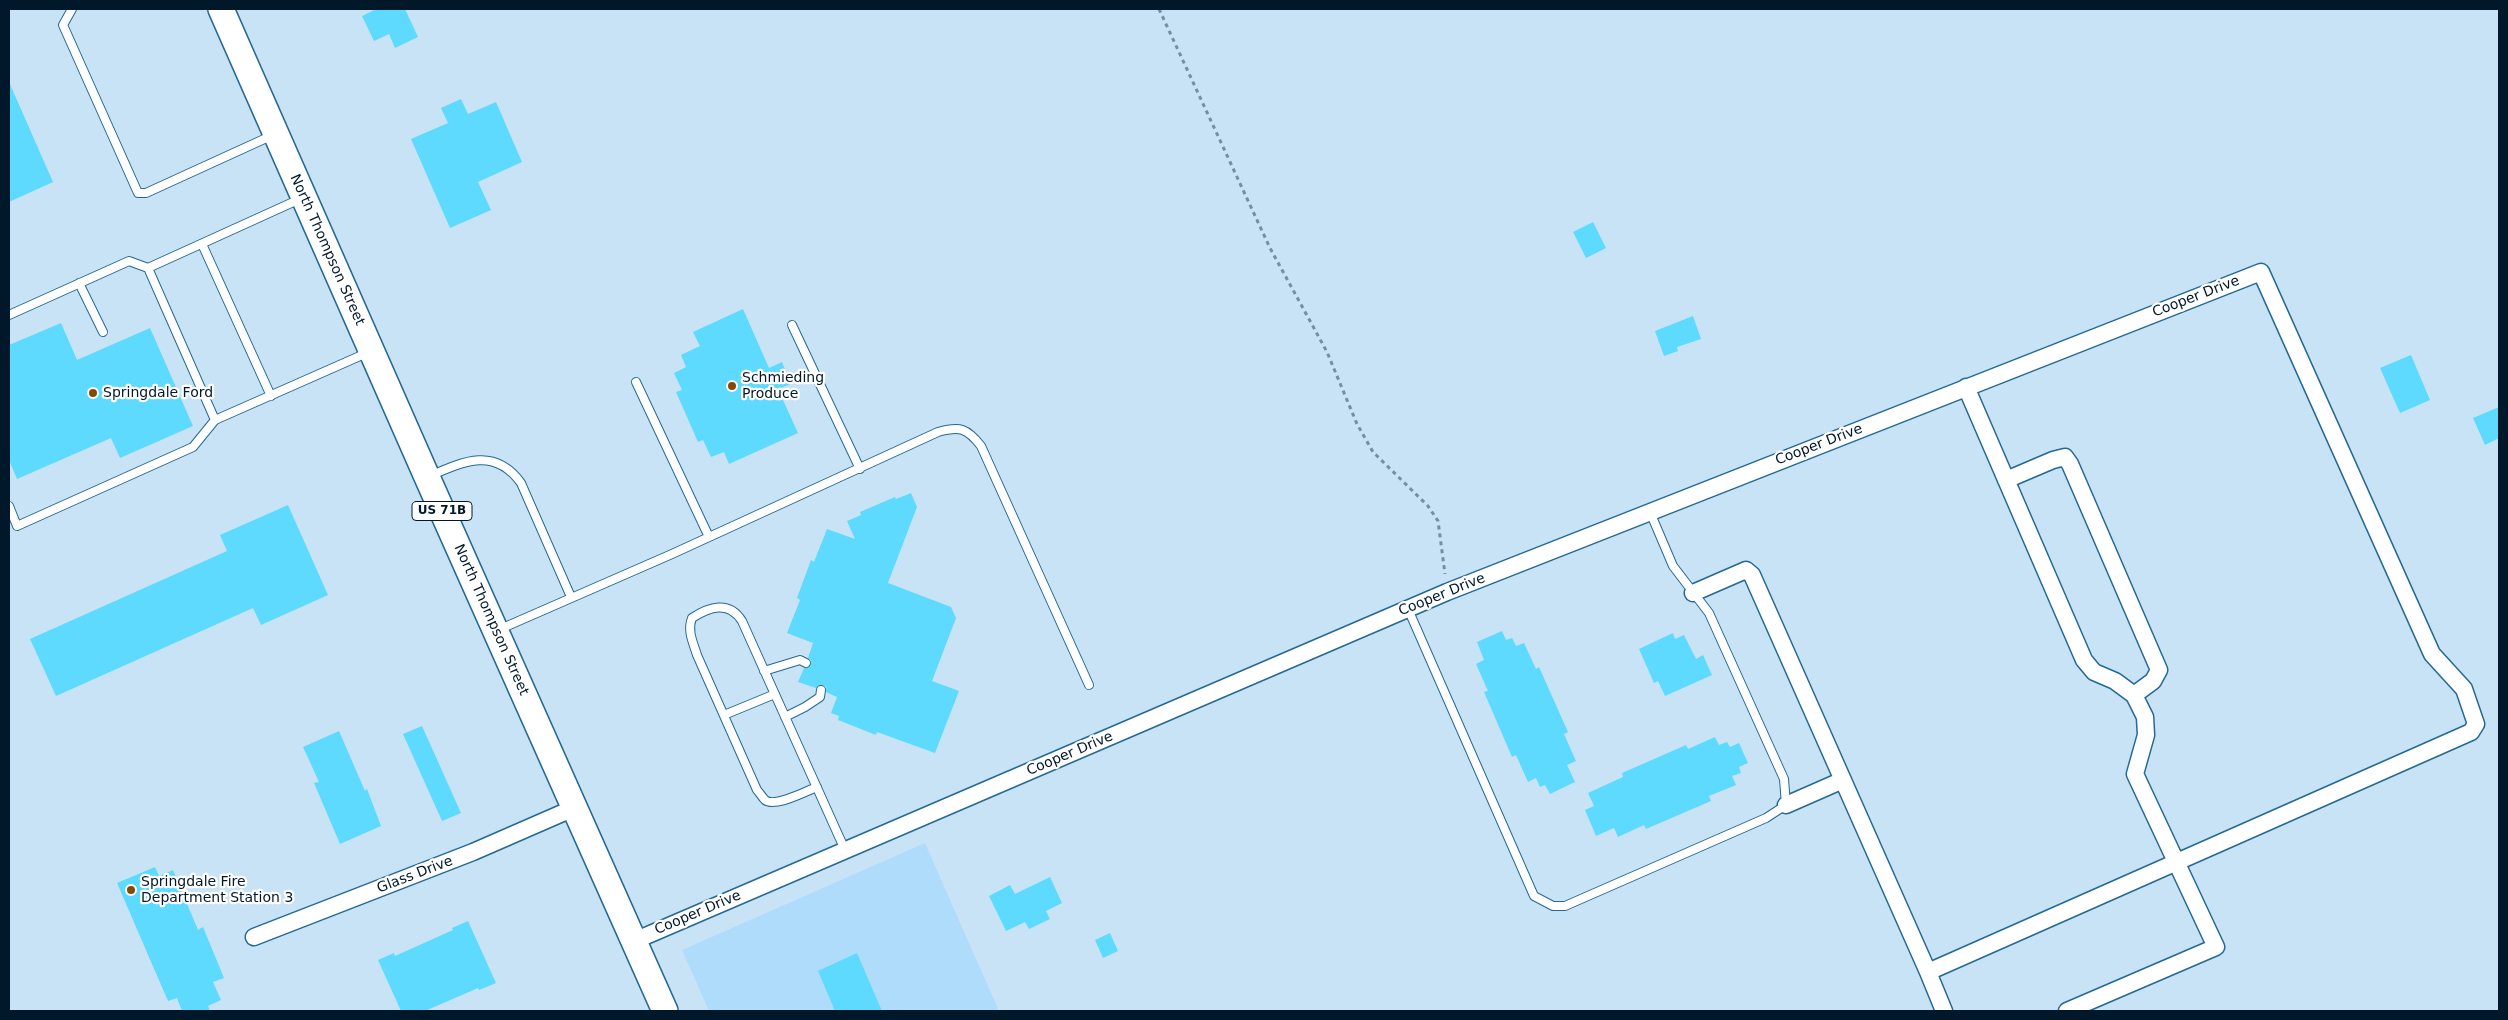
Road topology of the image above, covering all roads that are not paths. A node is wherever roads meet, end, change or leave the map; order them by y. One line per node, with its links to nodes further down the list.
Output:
1 (72, 9): 3 (lane)
2 (222, 9): 3 (main road, North Thompson Street / US 71B)
3 (276, 133): 4 (main road, North Thompson Street / US 71B)
4 (304, 197): 5 (lane); 11 (main road, North Thompson Street / US 71B)
5 (202, 244): 6 (lane); 14 (lane)
6 (148, 268): 7 (lane); 15 (lane)
7 (79, 283): 8 (lane); 10 (lane)
8 (9, 315)
9 (792, 325): 16 (lane)
10 (103, 332)
11 (372, 351): 14 (lane); 17 (main road, North Thompson Street / US 71B)
12 (636, 382): 21 (lane)
13 (1966, 387): 18 (street); 20 (street, Cooper Drive); 39 (street, Cooper Drive)
14 (271, 396): 15 (lane)
15 (215, 420): 19 (lane)
16 (860, 469): 21 (lane); 28 (lane)
17 (427, 477): 23 (lane); 25 (main road, North Thompson Street / US 71B)
18 (2006, 480): 31 (street); 31 (street)
19 (9, 508)
20 (1650, 512): 22 (lane); 24 (street, Cooper Drive)
21 (709, 537): 23 (lane)
22 (1693, 593): 34 (street); 36 (lane)
23 (571, 597): 25 (lane)
24 (1408, 609): 36 (lane); 38 (street, Cooper Drive)
25 (496, 631): 37 (main road, North Thompson Street / US 71B)
26 (806, 663): 27 (lane)
27 (764, 671): 30 (lane); 32 (lane)
28 (1089, 684)
29 (821, 690): 33 (lane)
30 (775, 694): 32 (lane); 33 (lane)
31 (2134, 695): 39 (street)
32 (724, 716): 35 (lane)
33 (785, 717): 35 (lane)
34 (1843, 780): 36 (street); 42 (street)
35 (817, 787): 38 (lane)
36 (1786, 805)
37 (574, 808): 40 (street, Glass Drive); 41 (main road, North Thompson Street / US 71B)
38 (845, 850): 41 (street, Cooper Drive)
39 (2176, 861): 42 (street); 45 (street)
40 (254, 937)
41 (634, 940): 43 (main road, North Thompson Street / US 71B)
42 (1928, 972): 44 (street)
43 (665, 1011)
44 (1944, 1011)
45 (2067, 1011)

